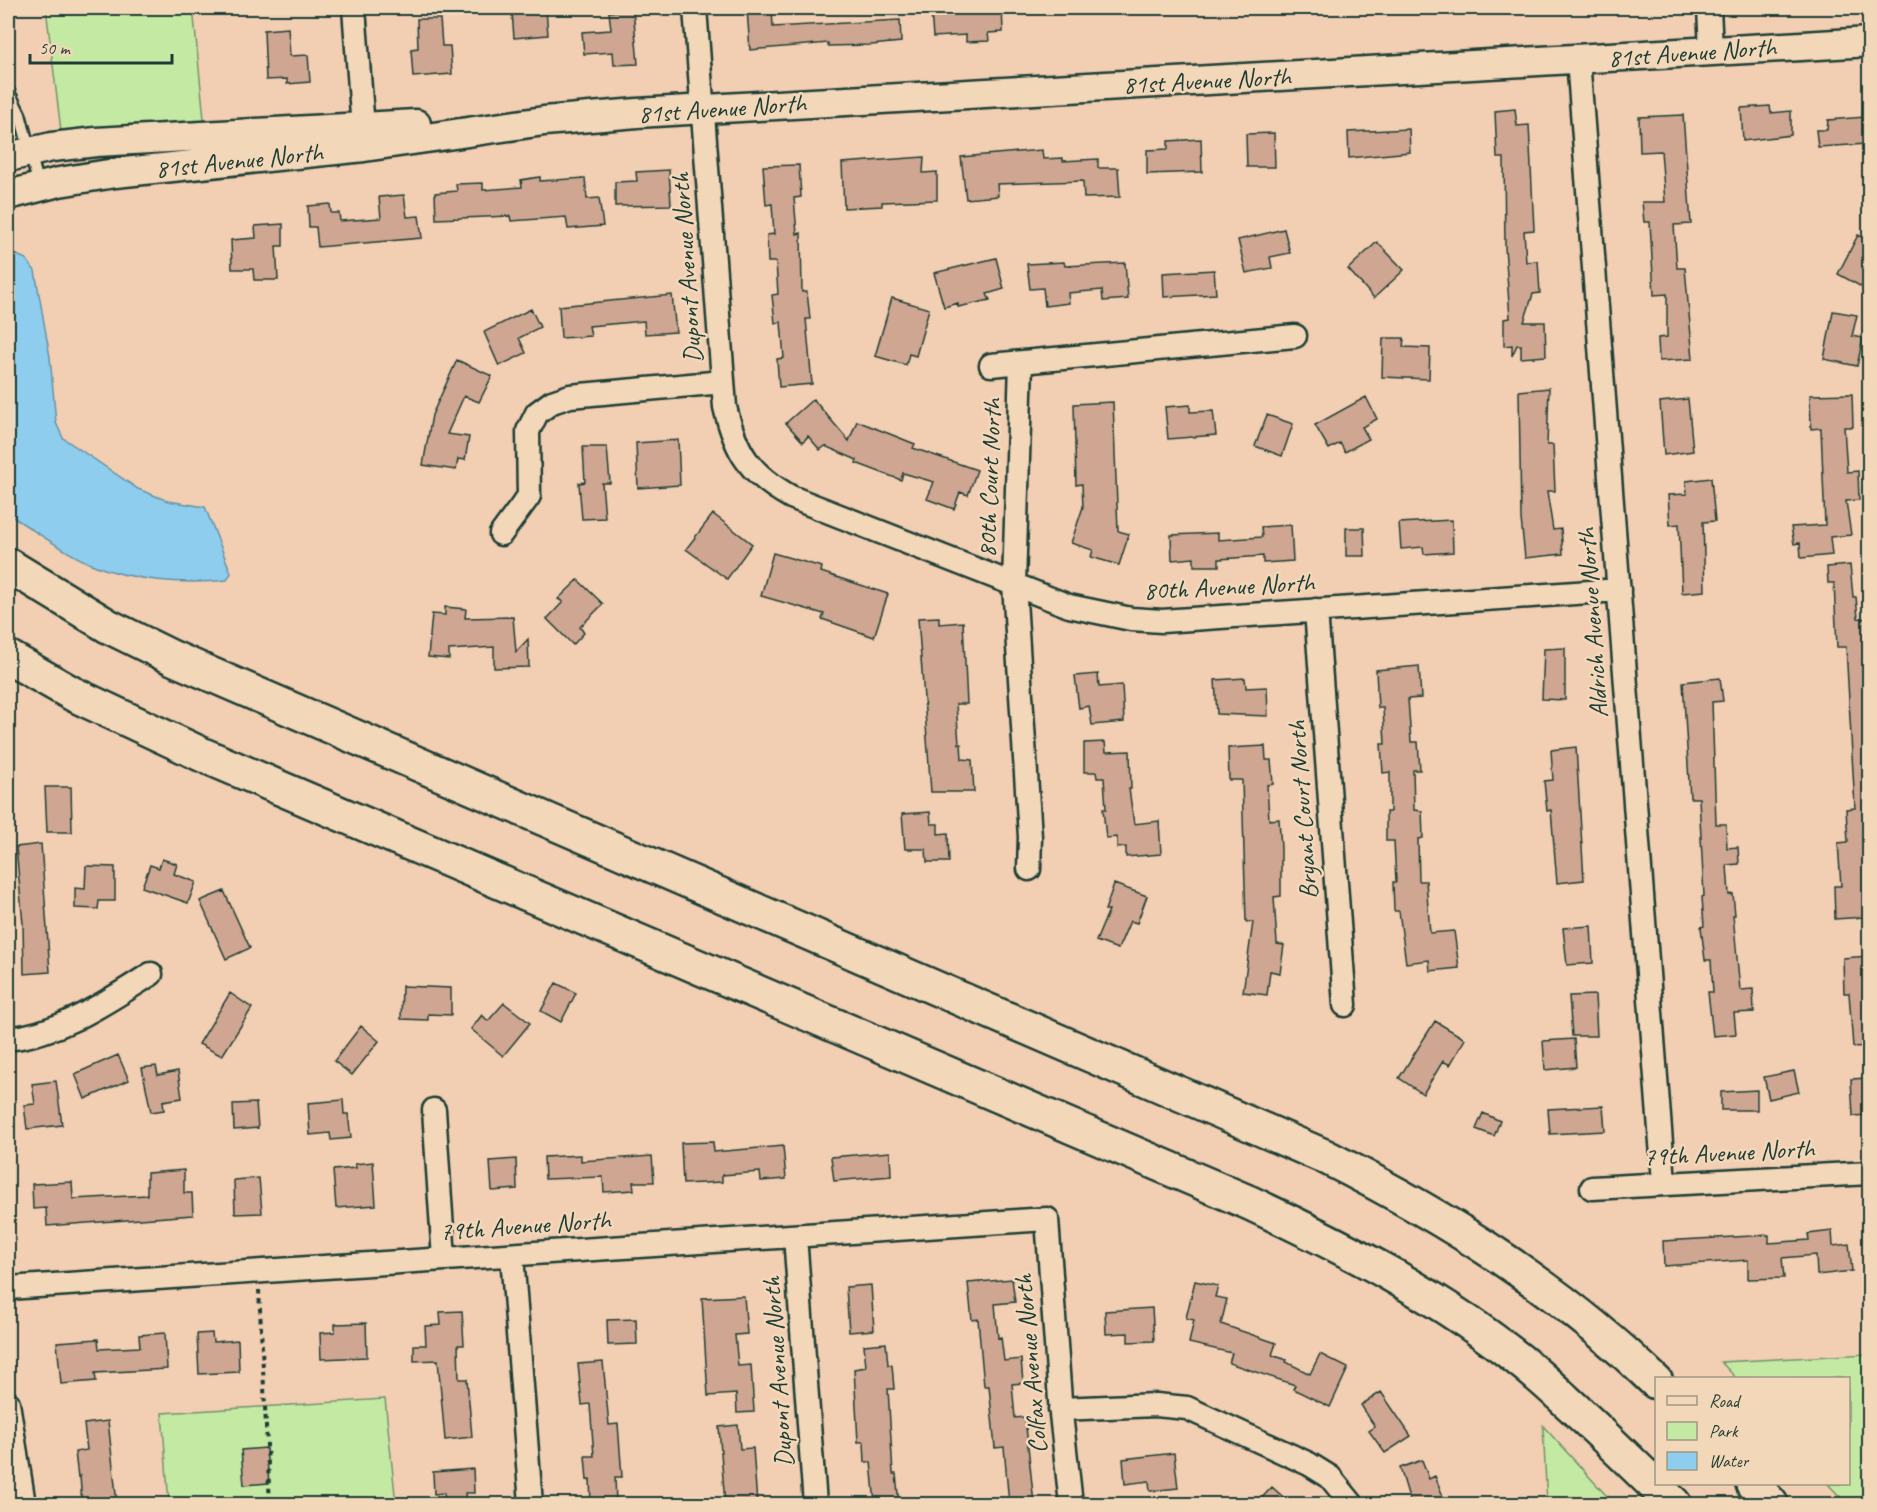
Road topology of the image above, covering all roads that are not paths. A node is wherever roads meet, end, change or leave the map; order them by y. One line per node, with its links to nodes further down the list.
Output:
1 (354, 8): 9 (street)
2 (695, 8): 8 (street, Dupont Avenue North)
3 (1709, 8): 5 (street)
4 (1869, 42): 5 (street, 81st Avenue North)
5 (1711, 50): 6 (street, 81st Avenue North)
6 (1578, 59): 8 (street, 81st Avenue North); 21 (street, Aldrich Avenue North)
7 (8, 90): 10 (lane)
8 (702, 108): 9 (street, 81st Avenue North); 16 (street, Dupont Avenue North)
9 (363, 136): 10 (street, 81st Avenue North); 11 (street, 81st Avenue North)
10 (19, 155): 11 (lane)
11 (39, 187): 12 (street, 81st Avenue North)
12 (8, 195)
13 (1295, 336): 14 (street)
14 (1021, 363): 15 (street); 20 (street, 80th Court North)
15 (991, 365)
16 (723, 382): 17 (street, Dupont Avenue North); 18 (street)
17 (791, 497): 20 (street, 80th Avenue North)
18 (501, 534)
19 (8, 565): 37 (highway)
20 (1014, 584): 22 (street, 80th Avenue North); 24 (street, 80th Court North)
21 (1619, 590): 22 (street, 80th Avenue North); 30 (street, Aldrich Avenue North)
22 (1316, 610): 26 (street, Bryant Court North)
23 (8, 657): 46 (highway)
24 (1029, 869)
25 (151, 974): 27 (street)
26 (1345, 1005)
27 (8, 1040)
28 (434, 1110): 35 (street)
29 (1869, 1173): 30 (street, 79th Avenue North)
30 (1665, 1182): 31 (street, 79th Avenue North)
31 (1592, 1188)
32 (1047, 1219): 33 (street, 79th Avenue North); 39 (street, Colfax Avenue North)
33 (795, 1236): 34 (street, 79th Avenue North); 43 (street, Dupont Avenue North)
34 (512, 1255): 35 (street, 79th Avenue North); 42 (street)
35 (444, 1259): 36 (street, 79th Avenue North)
36 (8, 1288)
37 (1655, 1381)
38 (8, 1403): 41 (street)
39 (1060, 1409): 44 (street, Colfax Avenue North); 45 (street)
40 (1754, 1485): 47 (highway)
41 (24, 1504)
42 (531, 1504)
43 (815, 1504)
44 (1071, 1504)
45 (1353, 1504)
46 (1674, 1504)
47 (1771, 1504)

